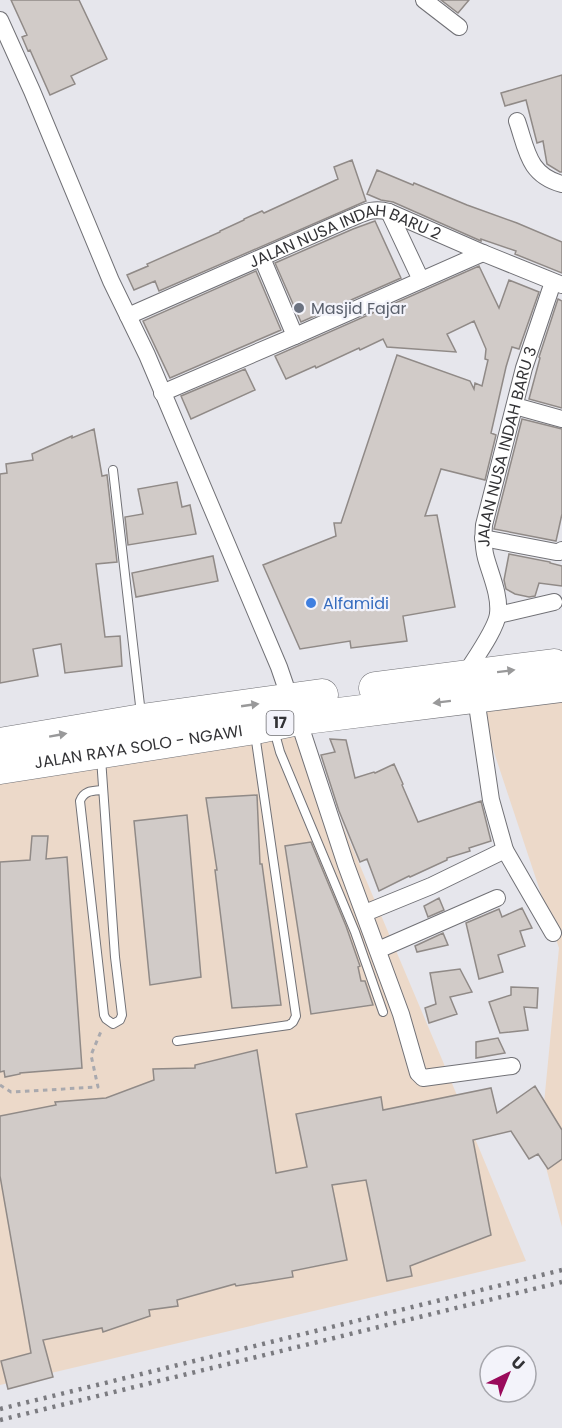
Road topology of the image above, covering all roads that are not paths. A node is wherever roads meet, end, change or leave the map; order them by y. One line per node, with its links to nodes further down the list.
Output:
1 (424, 0): 3 (street)
2 (0, 20): 11 (street)
3 (459, 27)
4 (517, 121): 5 (street)
5 (562, 184)
6 (389, 212): 7 (street, JALAN NUSA INDAH BARU 2); 8 (street, JALAN NUSA INDAH BARU 2); 9 (street)
7 (483, 253): 9 (street); 10 (street, JALAN NUSA INDAH BARU 2)
8 (262, 258): 11 (street, JALAN NUSA INDAH BARU 2); 12 (street)
9 (421, 280): 12 (street)
10 (558, 283): 14 (street, JALAN NUSA INDAH BARU 3)
11 (128, 316): 13 (street)
12 (295, 336): 13 (street)
13 (162, 393): 24 (street)
14 (515, 406): 15 (street); 17 (street, JALAN NUSA INDAH BARU 3)
15 (562, 419)
16 (113, 470): 25 (lane)
17 (483, 538): 18 (street); 20 (street, JALAN NUSA INDAH BARU 3)
18 (562, 550)
19 (554, 602): 20 (street)
20 (498, 615): 23 (street)
21 (562, 664): 23 (highway, JALAN RAYA SOLO - NGAWI / 17, one-way to 21)
22 (562, 686): 23 (highway, JALAN RAYA SOLO - NGAWI / 17)
23 (470, 687): 24 (highway, JALAN RAYA SOLO - NGAWI / 17); 30 (street)
24 (279, 718): 25 (highway, JALAN RAYA SOLO - NGAWI / 17, one-way to 24); 27 (highway, JALAN RAYA SOLO - NGAWI / 17); 32 (street); 35 (lane); 36 (lane)
25 (142, 720): 26 (highway, JALAN RAYA SOLO - NGAWI / 17, one-way to 25)
26 (0, 744)
27 (101, 751): 28 (highway, JALAN RAYA SOLO - NGAWI / 17); 29 (lane)
28 (0, 768)
29 (103, 790): 29 (lane)
30 (506, 850): 32 (street); 33 (street)
31 (497, 898): 34 (street)
32 (364, 913): 34 (street)
33 (553, 933)
34 (378, 950): 37 (street)
35 (383, 1012)
36 (177, 1041)
37 (512, 1066)

